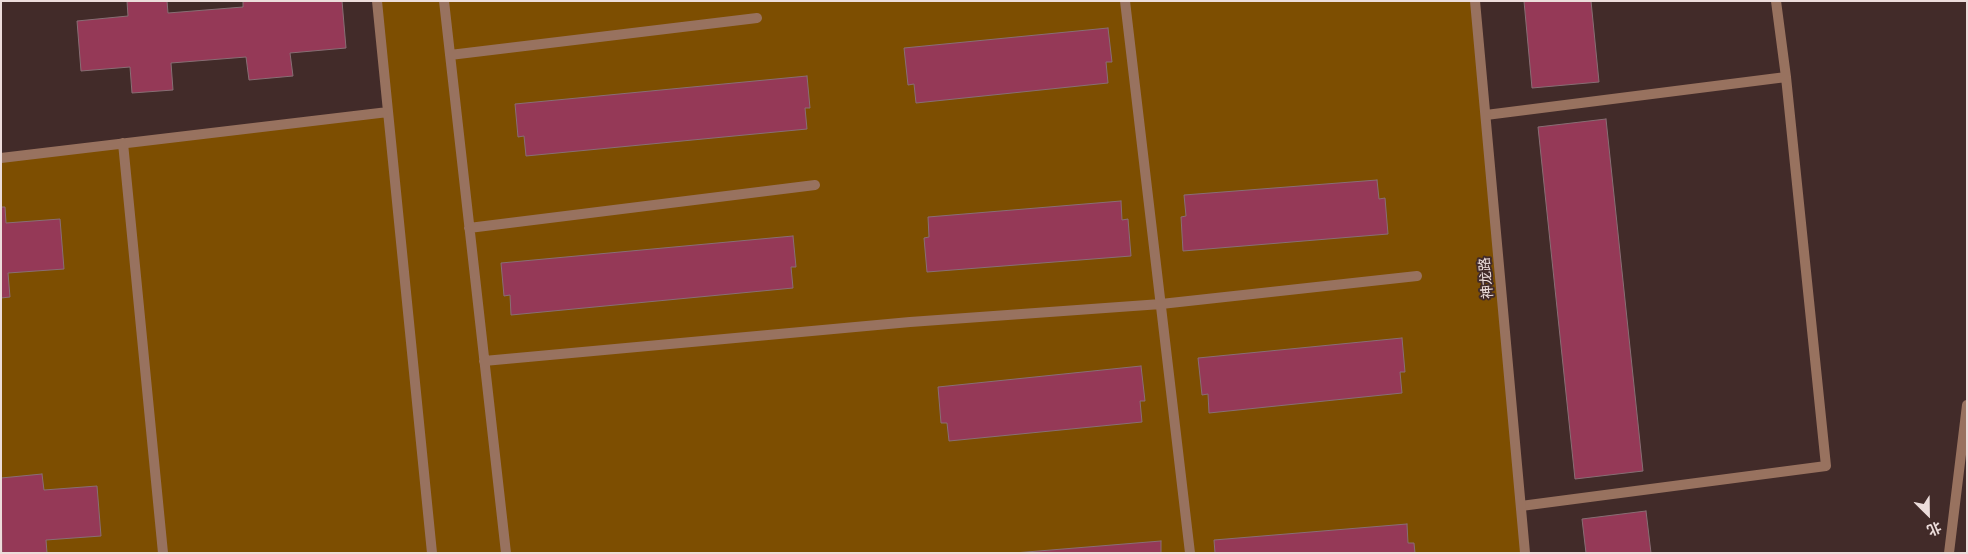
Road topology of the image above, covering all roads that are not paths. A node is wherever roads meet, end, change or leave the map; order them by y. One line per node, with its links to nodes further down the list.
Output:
1 (377, 1): 9 (street)
2 (444, 1): 7 (street)
3 (1125, 1): 16 (street)
4 (1475, 1): 10 (street, 神龙路)
5 (1776, 1): 8 (street)
6 (757, 18): 7 (street)
7 (450, 55): 14 (street)
8 (1786, 77): 10 (street); 19 (street)
9 (388, 112): 11 (street); 21 (street)
10 (1486, 115): 19 (street, 神龙路)
11 (123, 144): 12 (street); 20 (street)
12 (1, 158)
13 (816, 185): 14 (street)
14 (469, 228): 17 (street)
15 (1417, 276): 16 (street)
16 (1161, 304): 17 (street); 23 (street)
17 (484, 361): 22 (street)
18 (1967, 405): 25 (street)
19 (1521, 506): 24 (street, 神龙路)
20 (163, 553)
21 (432, 553)
22 (506, 553)
23 (1190, 553)
24 (1525, 553)
25 (1949, 553)

